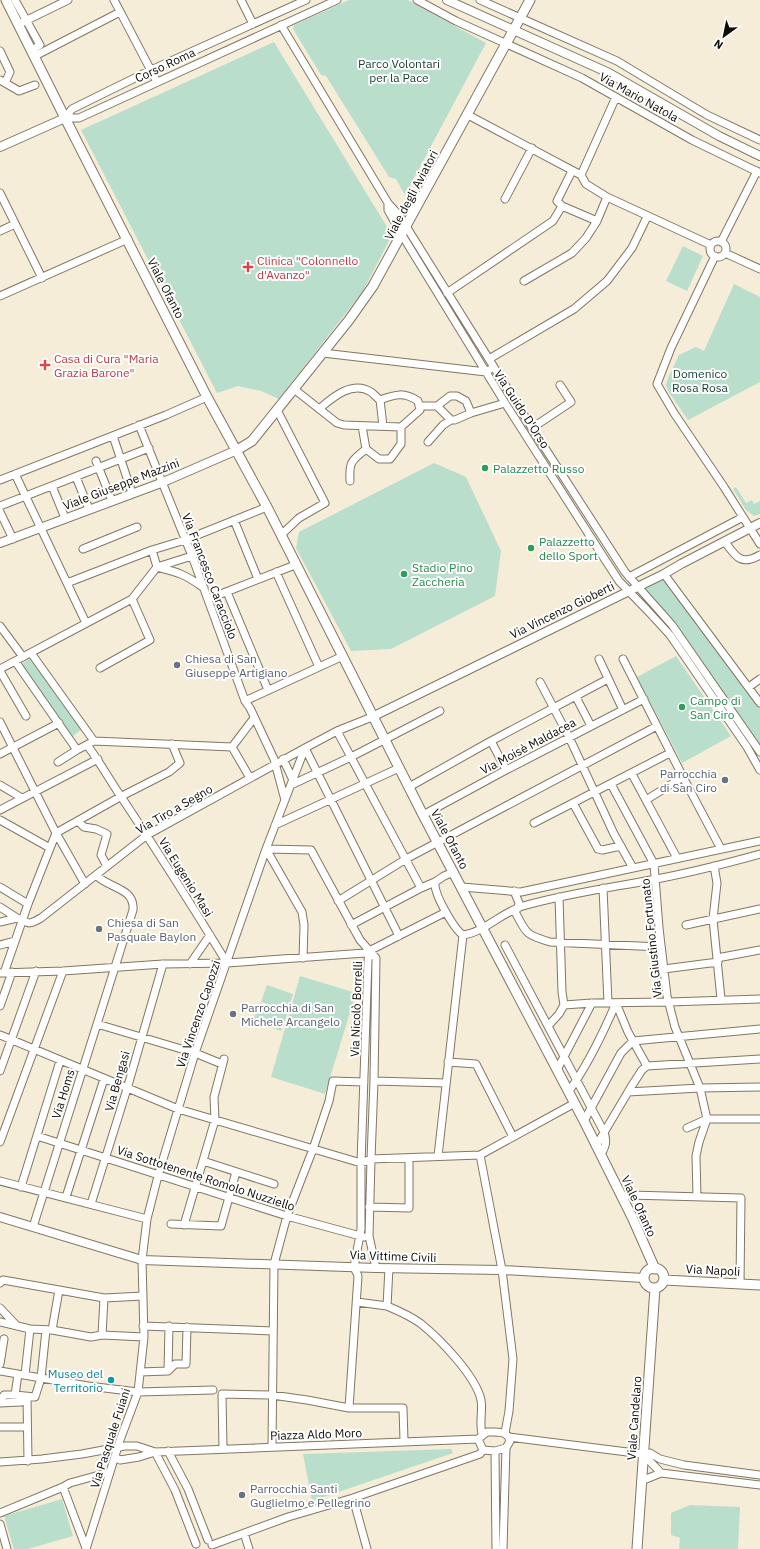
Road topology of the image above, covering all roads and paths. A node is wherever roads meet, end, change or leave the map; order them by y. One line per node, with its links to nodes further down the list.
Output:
1 (6, 0): 16 (main road, Viale Ofanto)
2 (15, 0): 16 (street, Viale Ofanto)
3 (68, 0): 16 (street)
4 (114, 0): 13 (street)
5 (241, 0): 18 (street)
6 (306, 0): 12 (street, Corso Roma)
7 (337, 0): 17 (street, Corso Roma)
8 (417, 0): 21 (street, Via Mario Natola)
9 (447, 0): 20 (street, Via Mario Natola)
10 (480, 0): 15 (street, Via Mario Natola)
11 (530, 0): 15 (main road, Viale degli Aviatori)
12 (281, 11): 14 (street, Corso Roma); 17 (street)
13 (120, 12): 23 (street); 24 (street)
14 (267, 17): 18 (street, Corso Roma); 19 (street)
15 (520, 18): 20 (main road, Viale degli Aviatori); 31 (street, Via Mario Natola)
16 (23, 22): 23 (main road, Viale Ofanto)
17 (284, 23): 19 (street, Corso Roma); 46 (street)
18 (253, 24): 24 (street, Corso Roma)
19 (274, 28): 26 (street, Corso Roma)
20 (514, 30): 21 (main road, Viale degli Aviatori); 34 (street, Via Mario Natola)
21 (506, 44): 28 (street, Via Mario Natola); 29 (main road, Viale degli Aviatori)
22 (0, 52): 25 (street)
23 (33, 53): 30 (main road, Viale Ofanto)
24 (151, 70): 26 (street); 30 (street, Corso Roma)
25 (2, 81): 27 (street)
26 (157, 82): 30 (street, Corso Roma)
27 (34, 85)
28 (616, 97): 36 (street, Via Mario Natola); 37 (street)
29 (468, 115): 33 (street); 46 (main road, Viale degli Aviatori)
30 (65, 118): 32 (street, Corso Roma); 47 (main road, Viale Ofanto)
31 (760, 140)
32 (0, 147)
33 (532, 148): 35 (street); 40 (street)
34 (760, 156)
35 (572, 171): 37 (street); 41 (street)
36 (758, 172): 48 (street)
37 (581, 175): 39 (street)
38 (0, 193): 44 (street)
39 (608, 197): 42 (street); 43 (street)
40 (505, 199)
41 (562, 206): 43 (street); 55 (street)
42 (647, 217): 49 (street); 58 (street)
43 (597, 221): 54 (street)
44 (15, 224): 45 (street); 53 (street)
45 (0, 231)
46 (404, 231): 55 (street, Via Guido D'Orso); 57 (main road, Viale degli Aviatori); 60 (street, Via Guido D'Orso)
47 (128, 240): 53 (street); 63 (main road, Viale Ofanto)
48 (722, 242): 49 (street); 50 (street)
49 (711, 246): 51 (street)
50 (724, 253): 51 (street); 52 (street)
51 (715, 256): 98 (street)
52 (760, 269)
53 (42, 278): 56 (street)
54 (524, 281)
55 (447, 293): 58 (street, Via Guido D'Orso)
56 (0, 296)
57 (323, 353): 60 (street); 62 (main road, Viale degli Aviatori)
58 (489, 359): 59 (street, Via Guido D'Orso)
59 (494, 367): 60 (street); 76 (street, Via Guido D'Orso)
60 (486, 372): 65 (street, Via Guido D'Orso)
61 (560, 385): 76 (street, Via Guido D'Orso)
62 (294, 388): 68 (street); 69 (main road, Viale degli Aviatori)
63 (207, 397): 72 (street); 81 (main road, Viale Ofanto)
64 (380, 400): 66 (street); 68 (street); 74 (street)
65 (505, 403): 70 (street); 123 (street, Via Guido D'Orso)
66 (419, 406): 67 (street); 75 (street)
67 (437, 406): 70 (street); 71 (street)
68 (319, 409): 73 (street)
69 (277, 410): 81 (main road, Viale degli Aviatori); 104 (street)
70 (470, 413): 71 (street)
71 (451, 420): 78 (street)
72 (139, 425): 77 (street); 79 (street, Via Francesco Caracciolo)
73 (362, 426): 74 (street); 80 (street)
74 (383, 426): 75 (street)
75 (401, 427): 80 (street)
76 (532, 428): 118 (street, Via Guido D'Orso)
77 (113, 436): 82 (street); 84 (street)
78 (428, 442)
79 (149, 448): 82 (street); 88 (street, Via Francesco Caracciolo)
80 (366, 449): 87 (street)
81 (237, 450): 88 (street, Viale Giuseppe Mazzini); 94 (main road, Viale Ofanto)
82 (121, 459): 83 (street); 90 (street)
83 (97, 464): 85 (street); 92 (street)
84 (15, 474): 86 (street); 91 (street)
85 (76, 477): 89 (street); 95 (street)
86 (0, 480)
87 (350, 481)
88 (162, 483): 90 (street, Viale Giuseppe Mazzini); 106 (street, Via Francesco Caracciolo)
89 (52, 486): 91 (street); 97 (street)
90 (132, 493): 92 (street, Viale Giuseppe Mazzini)
91 (26, 496): 93 (street); 102 (street)
92 (112, 501): 95 (street, Viale Giuseppe Mazzini)
93 (0, 506)
94 (266, 507): 99 (street); 104 (main road, Viale Ofanto)
95 (89, 510): 97 (street, Viale Giuseppe Mazzini)
96 (0, 512): 105 (street)
97 (66, 518): 102 (street, Viale Giuseppe Mazzini)
98 (743, 518): 103 (street); 118 (street, Via Vincenzo Gioberti)
99 (234, 520): 106 (street); 119 (street)
100 (760, 523): 103 (street, Via Vincenzo Gioberti)
101 (137, 527): 110 (street)
102 (41, 528): 105 (street, Viale Giuseppe Mazzini); 120 (street)
103 (750, 529): 107 (street, Via Vincenzo Gioberti); 109 (street)
104 (281, 535): 114 (main road, Viale Ofanto)
105 (13, 538): 108 (street, Viale Giuseppe Mazzini)
106 (185, 540): 111 (street); 113 (street, Via Francesco Caracciolo)
107 (725, 542): 112 (street); 117 (street, Via Vincenzo Gioberti)
108 (0, 543)
109 (760, 544)
110 (83, 549)
111 (152, 550): 115 (street); 120 (street)
112 (760, 555)
113 (192, 556): 115 (street); 122 (street, Via Francesco Caracciolo)
114 (295, 564): 116 (street); 130 (main road, Viale Ofanto)
115 (157, 567): 122 (street); 125 (street)
116 (276, 572): 119 (street); 135 (street)
117 (664, 574): 121 (street, Via Vincenzo Gioberti); 141 (street)
118 (629, 577): 121 (street, Via Guido D'Orso)
119 (258, 579): 124 (street)
120 (67, 583): 127 (street)
121 (638, 586): 123 (street, Via Vincenzo Gioberti); 142 (street, Via Guido D'Orso)
122 (204, 588): 126 (street, Via Francesco Caracciolo)
123 (628, 591): 144 (street, Via Guido D'Orso); 155 (street, Via Vincenzo Gioberti)
124 (227, 592): 126 (street); 143 (street)
125 (132, 599): 127 (street); 136 (street)
126 (208, 599): 148 (street, Via Francesco Caracciolo)
127 (86, 623): 129 (street)
128 (0, 626): 131 (street)
129 (31, 653): 131 (street); 163 (street)
130 (343, 656): 135 (street); 155 (main road, Viale Ofanto)
131 (23, 657): 134 (street)
132 (599, 659): 138 (street)
133 (623, 659): 146 (street)
134 (15, 661): 137 (street); 158 (street)
135 (319, 667): 143 (street)
136 (100, 668)
137 (0, 670): 154 (street)
138 (608, 679): 145 (street); 152 (street)
139 (760, 679): 141 (street)
140 (540, 682): 151 (street)
141 (749, 687): 149 (street)
142 (716, 688): 144 (street); 147 (street, Via Guido D'Orso)
143 (268, 690): 148 (street)
144 (709, 692): 150 (street, Via Guido D'Orso)
145 (576, 697): 151 (street); 159 (street)
146 (644, 699): 152 (street, Via Moisè Maldacea); 160 (street)
147 (725, 700): 150 (street); 172 (street, Via Guido D'Orso)
148 (245, 701): 156 (street, Via Francesco Caracciolo)
149 (760, 703)
150 (718, 705): 183 (street, Via Guido D'Orso)
151 (554, 709): 162 (street); 165 (street)
152 (623, 710): 159 (street, Via Moisè Maldacea)
153 (440, 711): 164 (street)
154 (26, 716)
155 (372, 717): 161 (street, Via Tiro a Segno); 164 (main road, Viale Ofanto)
156 (254, 718): 169 (street); 179 (street, Via Francesco Caracciolo)
157 (0, 722): 168 (street)
158 (59, 723): 168 (street); 171 (street)
159 (591, 726): 162 (street, Via Moisè Maldacea)
160 (657, 726): 173 (street); 180 (street)
161 (337, 731): 170 (street, Via Tiro a Segno); 175 (street)
162 (569, 737): 180 (street); 182 (street, Via Moisè Maldacea)
163 (94, 740): 166 (street); 167 (street)
164 (385, 740): 175 (street); 181 (main road, Viale Ofanto)
165 (491, 741): 182 (street); 192 (street)
166 (172, 744): 169 (street); 195 (street)
167 (87, 745): 171 (street); 177 (street, Via Eugenio Masi)
168 (14, 747): 174 (street); 193 (street)
169 (232, 747): 187 (street)
170 (305, 748): 176 (street, Via Tiro a Segno); 184 (street); 188 (street, Via Vincenzo Capozzi)
171 (77, 750): 178 (street)
172 (760, 752)
173 (670, 753): 185 (street); 186 (street)
174 (0, 754)
175 (351, 757): 184 (street); 189 (street)
176 (283, 759): 179 (street, Via Tiro a Segno); 188 (street)
177 (98, 760): 193 (street); 195 (street, Via Eugenio Masi)
178 (58, 762)
179 (276, 764): 187 (street, Via Tiro a Segno); 198 (street, Via Francesco Caracciolo)
180 (582, 765): 194 (street); 210 (street)
181 (399, 768): 189 (street); 192 (main road, Viale Ofanto)
182 (506, 770): 202 (street, Via Moisè Maldacea)
183 (760, 770)
184 (318, 773): 188 (street); 197 (street)
185 (632, 774): 190 (street); 199 (street)
186 (683, 777): 199 (street); 214 (street)
187 (250, 778): 208 (street, Via Tiro a Segno)
188 (292, 783): 198 (street, Via Vincenzo Capozzi)
189 (365, 784): 197 (street); 216 (street)
190 (611, 784): 194 (street); 218 (street, Via Giustino Fortunato)
191 (0, 785): 196 (street)
192 (409, 787): 202 (main road, Viale Ofanto)
193 (36, 792): 196 (street); 207 (street)
194 (594, 792): 200 (street); 212 (street)
195 (120, 796): 204 (street); 208 (street, Via Eugenio Masi)
196 (22, 798): 201 (street)
197 (331, 799): 206 (street); 225 (street)
198 (285, 800): 206 (street, Via Vincenzo Capozzi)
199 (646, 800): 217 (street)
200 (573, 803): 205 (street); 212 (street)
201 (0, 810)
202 (423, 815): 210 (main road, Viale Ofanto)
203 (0, 820): 211 (street)
204 (78, 821): 207 (street); 219 (street)
205 (534, 823)
206 (275, 825): 213 (street, Via Vincenzo Capozzi)
207 (56, 834): 211 (street); 227 (street)
208 (147, 835): 219 (street, Via Tiro a Segno); 248 (street, Via Eugenio Masi)
209 (760, 841): 214 (street)
210 (437, 842): 216 (street); 222 (main road, Viale Ofanto)
211 (51, 846): 235 (street)
212 (620, 846): 221 (street)
213 (266, 849): 234 (street); 258 (street); 260 (street, Via Vincenzo Capozzi)
214 (722, 849): 217 (street)
215 (760, 854): 220 (street)
216 (406, 858): 225 (street); 230 (street)
217 (677, 858): 218 (street)
218 (654, 864): 221 (street); 224 (street, Via Giustino Fortunato)
219 (107, 866): 223 (street, Via Tiro a Segno)
220 (714, 866): 224 (street); 242 (street)
221 (632, 868): 232 (street)
222 (454, 872): 226 (street); 229 (main road, Viale Ofanto)
223 (97, 876): 227 (street, Via Tiro a Segno); 263 (street, Via Homs)
224 (656, 879): 231 (street); 255 (street, Via Giustino Fortunato)
225 (372, 880): 234 (street); 237 (street)
226 (435, 882): 230 (street); 240 (street)
227 (85, 884): 241 (street, Via Tiro a Segno)
228 (0, 887): 235 (street)
229 (462, 887): 232 (street); 246 (main road, Viale Ofanto)
230 (421, 888): 237 (street)
231 (603, 888): 233 (street); 254 (street)
232 (514, 892): 238 (street)
233 (559, 897): 238 (street); 251 (street)
234 (338, 900): 244 (street)
235 (28, 904): 241 (street)
236 (0, 907): 241 (street)
237 (385, 908): 244 (street); 249 (street)
238 (516, 909): 246 (street); 251 (street)
239 (760, 909): 242 (street)
240 (446, 912): 247 (street); 249 (street)
241 (19, 919): 243 (street); 250 (street)
242 (713, 919): 245 (street); 259 (street)
243 (0, 922)
244 (351, 925): 257 (street)
245 (686, 925)
246 (483, 927): 247 (street); 294 (main road, Viale Ofanto)
247 (463, 935): 290 (street)
248 (210, 936): 260 (street, Via Eugenio Masi); 262 (street)
249 (399, 936): 257 (street)
250 (15, 941): 252 (street); 268 (street)
251 (561, 944): 254 (street); 275 (street)
252 (0, 945)
253 (505, 945): 278 (street)
254 (606, 945): 255 (street); 273 (street)
255 (661, 947): 264 (street, Via Giustino Fortunato)
256 (760, 950): 259 (street)
257 (370, 951): 258 (street); 298 (street, Via Nicolò Borrelli); 299 (street, Via Nicolò Borrelli)
258 (303, 958): 260 (street)
259 (718, 960): 264 (street); 269 (street)
260 (227, 963): 262 (street); 286 (street, Via Vincenzo Capozzi)
261 (164, 964): 262 (street); 263 (street); 281 (street, Via Bengasi)
262 (190, 964)
263 (114, 968): 266 (street); 277 (street, Via Homs)
264 (664, 969): 271 (street, Via Giustino Fortunato)
265 (36, 971): 266 (street); 267 (street); 283 (street)
266 (63, 971): 285 (street)
267 (12, 972): 268 (street); 276 (street)
268 (2, 973)
269 (720, 999): 270 (street); 271 (street)
270 (760, 999)
271 (669, 1002): 274 (street); 282 (street, Via Giustino Fortunato)
272 (592, 1003): 273 (street); 275 (street); 287 (street)
273 (608, 1003): 274 (street)
274 (616, 1003): 284 (street); 297 (street)
275 (564, 1005): 278 (street)
276 (0, 1006)
277 (97, 1024): 281 (street); 293 (street, Via Homs)
278 (548, 1026): 287 (street)
279 (760, 1029): 282 (street)
280 (0, 1035): 283 (street)
281 (142, 1037): 286 (street); 302 (street, Via Bengasi)
282 (679, 1037): 284 (street); 291 (street, Via Giustino Fortunato)
283 (12, 1040): 285 (street); 295 (street)
284 (633, 1041): 292 (street); 308 (street)
285 (34, 1049): 289 (street); 317 (street)
286 (195, 1053): 307 (street, Via Vincenzo Capozzi); 311 (street)
287 (564, 1056): 294 (street); 297 (street)
288 (760, 1059): 291 (street)
289 (60, 1061): 293 (street); 315 (street)
290 (448, 1062): 300 (street); 316 (street)
291 (690, 1063): 292 (street); 303 (street, Via Giustino Fortunato)
292 (647, 1066): 305 (street)
293 (82, 1070): 296 (street); 318 (street, Via Homs)
294 (557, 1070): 304 (main road, Viale Ofanto)
295 (0, 1071)
296 (104, 1079): 302 (street); 320 (street)
297 (577, 1080): 304 (street); 308 (street)
298 (374, 1081): 300 (street); 325 (street, Via Nicolò Borrelli)
299 (364, 1082): 319 (street); 328 (street, Via Nicolò Borrelli)
300 (446, 1082): 323 (street)
301 (760, 1087): 303 (street)
302 (127, 1088): 307 (street); 324 (street, Via Bengasi)
303 (700, 1088): 305 (street); 309 (street, Via Giustino Fortunato)
304 (568, 1091): 306 (main road, Viale Ofanto)
305 (628, 1092): 314 (street)
306 (575, 1103): 312 (main road, Viale Ofanto); 316 (street)
307 (178, 1109): 311 (street); 330 (street, Via Vincenzo Capozzi)
308 (592, 1109): 312 (street); 314 (street)
309 (707, 1119): 310 (street); 313 (street); 339 (street)
310 (760, 1119)
311 (216, 1120): 319 (street); 327 (street)
312 (584, 1121): 321 (main road, Viale Ofanto)
313 (687, 1128)
314 (604, 1132): 321 (street)
315 (37, 1136): 318 (street, Via Sottotenente Romolo Nuzziello); 334 (street)
316 (513, 1137): 322 (street)
317 (0, 1140)
318 (60, 1143): 320 (street, Via Sottotenente Romolo Nuzziello); 335 (street, Via Homs)
319 (313, 1149): 328 (street); 342 (street)
320 (81, 1150): 324 (street, Via Sottotenente Romolo Nuzziello); 337 (street)
321 (598, 1150): 336 (main road, Viale Ofanto)
322 (480, 1155): 323 (street); 356 (street)
323 (438, 1156): 326 (street)
324 (106, 1157): 330 (street, Via Sottotenente Romolo Nuzziello); 340 (street, Via Bengasi)
325 (370, 1159): 326 (street); 328 (street); 341 (street, Via Nicolò Borrelli)
326 (409, 1159): 341 (street)
327 (203, 1161): 329 (street); 333 (street)
328 (360, 1163): 348 (street, Via Nicolò Borrelli)
329 (236, 1172): 332 (street); 338 (street)
330 (158, 1176): 333 (street, Via Sottotenente Romolo Nuzziello); 344 (street, Via Vincenzo Capozzi)
331 (0, 1181): 334 (street)
332 (274, 1184)
333 (195, 1186): 338 (street, Via Sottotenente Romolo Nuzziello); 346 (street)
334 (21, 1187): 335 (street)
335 (43, 1192): 337 (street); 347 (street, Via Homs)
336 (621, 1196): 339 (street); 355 (main road, Viale Ofanto)
337 (66, 1197): 340 (street)
338 (229, 1197): 342 (street, Via Sottotenente Romolo Nuzziello); 346 (street)
339 (697, 1197): 360 (street)
340 (91, 1204): 344 (street)
341 (369, 1207): 349 (street, Via Nicolò Borrelli)
342 (287, 1216): 348 (street, Via Sottotenente Romolo Nuzziello); 351 (street)
343 (0, 1217): 347 (street, Via Vittime Civili)
344 (148, 1219): 350 (street, Via Vincenzo Capozzi)
345 (171, 1224): 346 (street)
346 (184, 1225)
347 (33, 1227): 350 (street, Via Vittime Civili)
348 (360, 1236): 349 (street, Via Sottotenente Romolo Nuzziello); 352 (street, Via Nicolò Borrelli)
349 (370, 1238): 353 (street, Via Nicolò Borrelli)
350 (142, 1260): 351 (street, Via Vittime Civili); 364 (street, Via Pasquale Fuiani)
351 (274, 1264): 352 (street, Via Vittime Civili); 376 (street)
352 (354, 1267): 353 (street, Via Vittime Civili); 366 (street)
353 (376, 1268): 354 (street, Via Vittime Civili)
354 (389, 1268): 356 (street, Via Vittime Civili); 367 (street)
355 (655, 1268): 357 (main road); 358 (main road)
356 (502, 1270): 357 (street, Via Vittime Civili); 396 (street)
357 (644, 1278): 362 (main road)
358 (664, 1280): 360 (main road, Via Napoli); 362 (main road)
359 (0, 1283): 363 (street)
360 (740, 1284): 361 (main road, Via Napoli)
361 (760, 1285)
362 (655, 1288): 407 (main road, Viale Candelaro)
363 (59, 1290): 365 (street); 375 (street)
364 (143, 1296): 365 (street); 371 (street, Via Pasquale Fuiani)
365 (104, 1298): 377 (street)
366 (357, 1302): 367 (street); 393 (street)
367 (387, 1306): 397 (street)
368 (0, 1308): 370 (street)
369 (0, 1322): 370 (street)
370 (17, 1326): 374 (street)
371 (143, 1326): 372 (street); 378 (street, Via Pasquale Fuiani)
372 (169, 1326): 373 (street); 382 (street)
373 (187, 1327): 376 (street); 382 (street)
374 (30, 1329): 375 (street); 384 (street)
375 (49, 1330): 377 (street); 385 (street)
376 (273, 1330): 389 (street)
377 (102, 1335): 378 (street)
378 (144, 1337): 383 (street, Via Pasquale Fuiani)
379 (4, 1339): 380 (street)
380 (0, 1364)
381 (0, 1371): 384 (street)
382 (168, 1371): 383 (street)
383 (140, 1372): 387 (street, Via Pasquale Fuiani)
384 (21, 1375): 385 (street); 388 (street)
385 (40, 1378): 387 (street); 390 (street)
386 (212, 1390): 387 (street)
387 (138, 1392): 399 (street, Via Pasquale Fuiani)
388 (15, 1395): 390 (street); 391 (street)
389 (272, 1396): 393 (street); 400 (street); 402 (street)
390 (27, 1397): 395 (street)
391 (0, 1402): 392 (street)
392 (21, 1402)
393 (350, 1408): 398 (street)
394 (0, 1427): 395 (street)
395 (27, 1427): 409 (street)
396 (507, 1435): 397 (street, Piazza Aldo Moro); 401 (street); 407 (street, Piazza Aldo Moro)
397 (480, 1436): 398 (street, Piazza Aldo Moro); 403 (street)
398 (404, 1441): 400 (street, Piazza Aldo Moro)
399 (118, 1447): 406 (street, Piazza Aldo Moro); 408 (street, Via Pasquale Fuiani); 409 (street, Piazza Aldo Moro)
400 (272, 1447): 402 (street, Piazza Aldo Moro)
401 (506, 1448): 405 (street); 430 (street)
402 (223, 1449): 404 (street, Piazza Aldo Moro)
403 (484, 1450): 405 (street); 419 (street)
404 (168, 1451): 406 (street, Piazza Aldo Moro); 423 (street)
405 (495, 1451): 429 (street)
406 (155, 1452): 408 (street, Piazza Aldo Moro); 424 (street)
407 (643, 1454): 412 (street, Piazza Aldo Moro); 413 (street); 415 (main road, Viale Candelaro)
408 (115, 1457): 411 (street, Via Pasquale Fuiani)
409 (28, 1461): 410 (street, Piazza Aldo Moro)
410 (0, 1462)
411 (110, 1472): 418 (street); 425 (street, Via Pasquale Fuiani)
412 (742, 1472): 414 (street, Piazza Aldo Moro); 416 (street)
413 (661, 1474): 415 (street); 416 (street)
414 (760, 1475)
415 (641, 1481): 431 (main road, Viale Candelaro)
416 (743, 1482): 417 (street)
417 (760, 1485)
418 (63, 1487): 420 (street); 425 (street)
419 (353, 1498): 422 (street); 428 (street)
420 (0, 1513)
421 (0, 1524): 426 (street)
422 (244, 1533): 423 (street); 427 (street)
423 (211, 1545): 424 (street)
424 (195, 1547)
425 (86, 1548)
426 (7, 1549)
427 (249, 1549)
428 (367, 1549)
429 (496, 1549)
430 (503, 1549)
431 (637, 1549)

